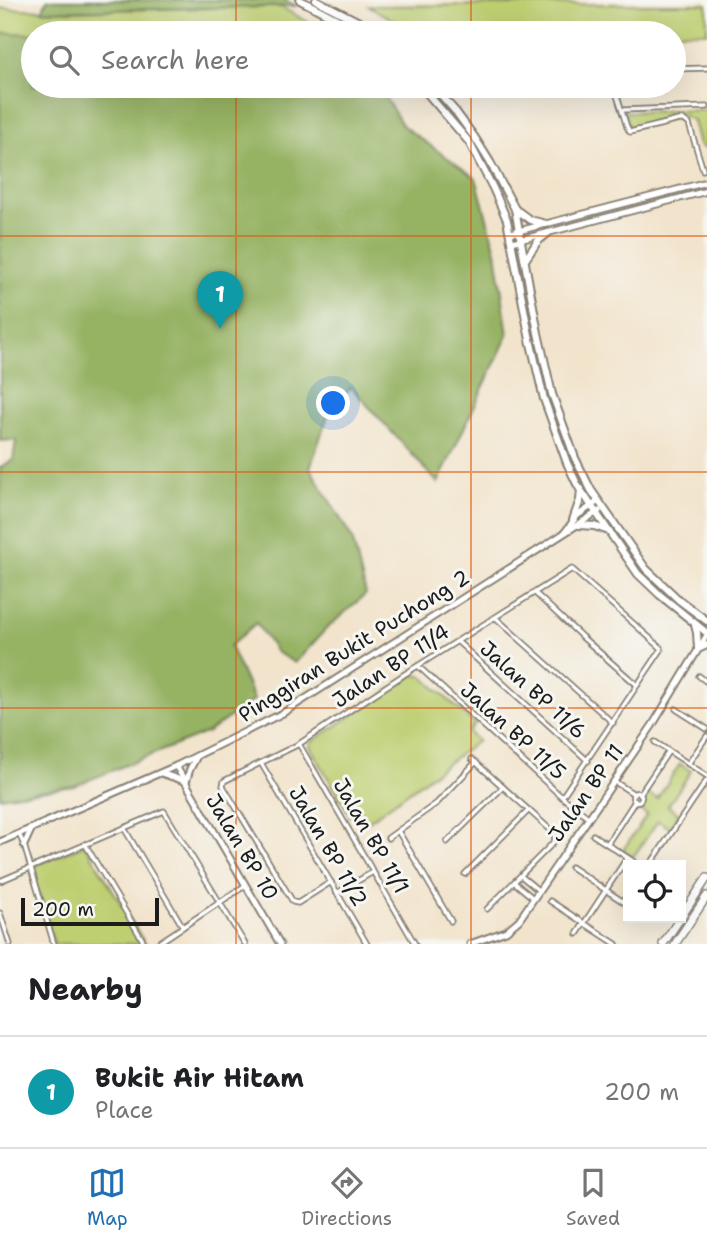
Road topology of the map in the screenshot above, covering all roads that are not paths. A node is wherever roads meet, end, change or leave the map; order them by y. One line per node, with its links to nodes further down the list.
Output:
1 (316, 0): 4 (main road)
2 (306, 1): 3 (main road)
3 (342, 21)
4 (357, 21)
5 (707, 68): 6 (street)
6 (686, 69)
7 (432, 98): 12 (main road)
8 (444, 98): 12 (main road)
9 (618, 98): 11 (street)
10 (707, 107): 11 (street)
11 (622, 110): 14 (street)
12 (472, 140): 20 (main road); 23 (main road)
13 (706, 152): 14 (street)
14 (699, 154): 15 (street)
15 (703, 170)
16 (707, 182): 18 (street)
17 (707, 191): 19 (street)
18 (639, 200): 19 (street); 21 (street)
19 (642, 208): 24 (street)
20 (515, 209): 21 (main road); 22 (main road)
21 (546, 224): 22 (street)
22 (520, 231): 23 (street); 25 (main road)
23 (511, 233): 26 (main road)
24 (548, 233): 25 (street); 27 (main road)
25 (522, 240): 26 (street); 27 (main road)
26 (512, 242): 28 (main road)
27 (525, 260): 29 (main road)
28 (581, 489): 29 (main road); 31 (main road)
29 (594, 504): 30 (main road); 31 (street, Pinggiran Bukit Puchong 2)
30 (599, 510): 31 (street, Pinggiran Bukit Puchong 2); 32 (main road); 36 (main road)
31 (576, 523): 32 (main road); 52 (street, Pinggiran Bukit Puchong 2)
32 (608, 531): 35 (main road)
33 (535, 593): 34 (street, Jalan BP 11/4); 44 (street); 44 (street, Jalan BP 11/4)
34 (496, 618): 38 (street, Jalan BP 11/4); 46 (street)
35 (692, 621): 37 (main road); 40 (main road)
36 (707, 621)
37 (707, 634): 40 (street, Jalan BP 11)
38 (458, 642): 41 (street, Jalan BP 11/4); 53 (street, Jalan BP 11/6)
39 (707, 645): 40 (main road)
40 (698, 649): 59 (street, Jalan BP 11)
41 (418, 666): 50 (street, Jalan BP 11/4); 64 (street, Jalan BP 11/5)
42 (699, 676): 43 (street)
43 (707, 682)
44 (638, 685): 46 (street)
45 (676, 709): 47 (street)
46 (613, 723): 53 (street)
47 (707, 729)
48 (707, 736): 55 (street)
49 (655, 742): 51 (street)
50 (299, 744): 54 (street, Jalan BP 11/4); 84 (street, Jalan BP 11/1)
51 (668, 751): 55 (street); 63 (street)
52 (197, 756): 56 (street, Pinggiran Bukit Puchong 2); 60 (street)
53 (588, 761): 64 (street)
54 (261, 763): 89 (street, Jalan BP 11/2); 89 (street, Jalan BP 11/4)
55 (688, 764): 58 (street)
56 (176, 766): 57 (street, Pinggiran Bukit Puchong 2); 60 (street, Jalan BP 10)
57 (161, 773): 60 (street); 68 (street, Pinggiran Bukit Puchong 2)
58 (707, 778): 81 (street)
59 (613, 780): 62 (street); 67 (street, Jalan BP 11)
60 (185, 782): 91 (street, Jalan BP 10)
61 (503, 787): 66 (street); 70 (street); 75 (street)
62 (634, 794): 63 (street); 65 (street)
63 (640, 794): 65 (street)
64 (562, 797): 67 (street, Jalan BP 11/5)
65 (635, 801): 77 (street)
66 (529, 810): 85 (street); 86 (street)
67 (588, 817): 93 (street, Jalan BP 11)
68 (33, 828): 71 (street, Pinggiran Bukit Puchong 2); 78 (street)
69 (124, 828): 76 (street); 98 (street); 104 (street)
70 (398, 831): 73 (street); 102 (street)
71 (19, 834): 74 (street, Pinggiran Bukit Puchong 2); 78 (street)
72 (593, 835): 77 (street)
73 (387, 838)
74 (0, 842)
75 (447, 842)
76 (85, 844): 83 (street); 109 (street)
77 (607, 844): 79 (street)
78 (24, 845): 83 (street)
79 (627, 858): 80 (street); 92 (street)
80 (630, 860)
81 (653, 860)
82 (571, 867): 92 (street)
83 (30, 868): 88 (street); 108 (street)
84 (373, 872): 94 (street); 114 (street, Jalan BP 11/1)
85 (465, 874)
86 (522, 876): 90 (street); 93 (street)
87 (707, 878): 117 (highway)
88 (0, 881)
89 (331, 882): 94 (street, Jalan BP 11/2)
90 (515, 883): 96 (street); 100 (street)
91 (246, 885): 98 (street); 112 (street, Jalan BP 10)
92 (606, 890): 99 (street); 103 (street)
93 (538, 891): 96 (street, Jalan BP 11)
94 (337, 893): 113 (street, Jalan BP 11/2)
95 (707, 896): 118 (highway)
96 (534, 898): 115 (street, Jalan BP 11)
97 (551, 901): 103 (street)
98 (221, 902): 104 (street); 106 (street)
99 (623, 902)
100 (487, 909)
101 (0, 913): 107 (street)
102 (451, 921)
103 (584, 923): 105 (street); 116 (street)
104 (183, 927): 110 (street)
105 (577, 934)
106 (244, 942): 111 (street)
107 (10, 944)
108 (54, 944)
109 (145, 944)
110 (157, 944)
111 (238, 944)
112 (281, 944)
113 (367, 944)
114 (415, 944)
115 (470, 944)
116 (616, 944)
117 (663, 944)
118 (675, 944)

